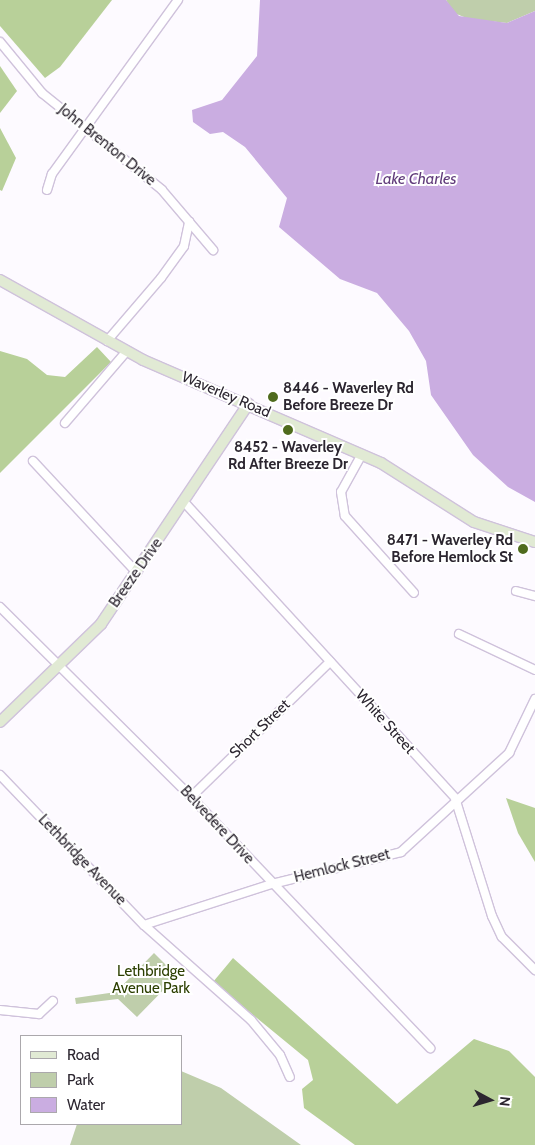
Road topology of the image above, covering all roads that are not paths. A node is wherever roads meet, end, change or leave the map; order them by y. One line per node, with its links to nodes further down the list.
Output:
1 (178, 0): 3 (street)
2 (0, 42): 3 (street, John Brenton Drive)
3 (86, 126): 4 (street); 5 (street, John Brenton Drive)
4 (47, 190)
5 (189, 222): 6 (street, John Brenton Drive); 8 (street)
6 (213, 250)
7 (0, 280): 8 (main road, Waverley Road)
8 (106, 341): 9 (main road, Waverley Road)
9 (127, 352): 10 (main road, Waverley Road); 11 (street)
10 (248, 404): 12 (main road, Waverley Road); 14 (main road, Breeze Drive)
11 (65, 423)
12 (362, 454): 15 (main road, Waverley Road); 18 (street)
13 (32, 461): 16 (street)
14 (185, 503): 16 (main road, Breeze Drive); 22 (street, White Street)
15 (535, 542)
16 (138, 573): 23 (main road, Breeze Drive)
17 (516, 591): 19 (street)
18 (414, 593)
19 (535, 596)
20 (0, 607): 23 (street, Belvedere Drive)
21 (459, 634): 24 (street)
22 (330, 662): 28 (street, Short Street); 29 (street, White Street)
23 (60, 667): 26 (main road, Breeze Drive); 28 (street, Belvedere Drive)
24 (535, 670)
25 (535, 699): 29 (street, Hemlock Street)
26 (0, 722)
27 (0, 775): 31 (street, Lethbridge Avenue)
28 (191, 797): 30 (street, Belvedere Drive)
29 (455, 798): 30 (street, Hemlock Street); 32 (street, White Street)
30 (272, 884): 31 (street, Hemlock Street); 35 (street, Belvedere Drive)
31 (144, 925): 36 (street, Lethbridge Avenue)
32 (535, 970)
33 (54, 1001): 34 (street)
34 (0, 1010)
35 (430, 1048)
36 (290, 1077)

